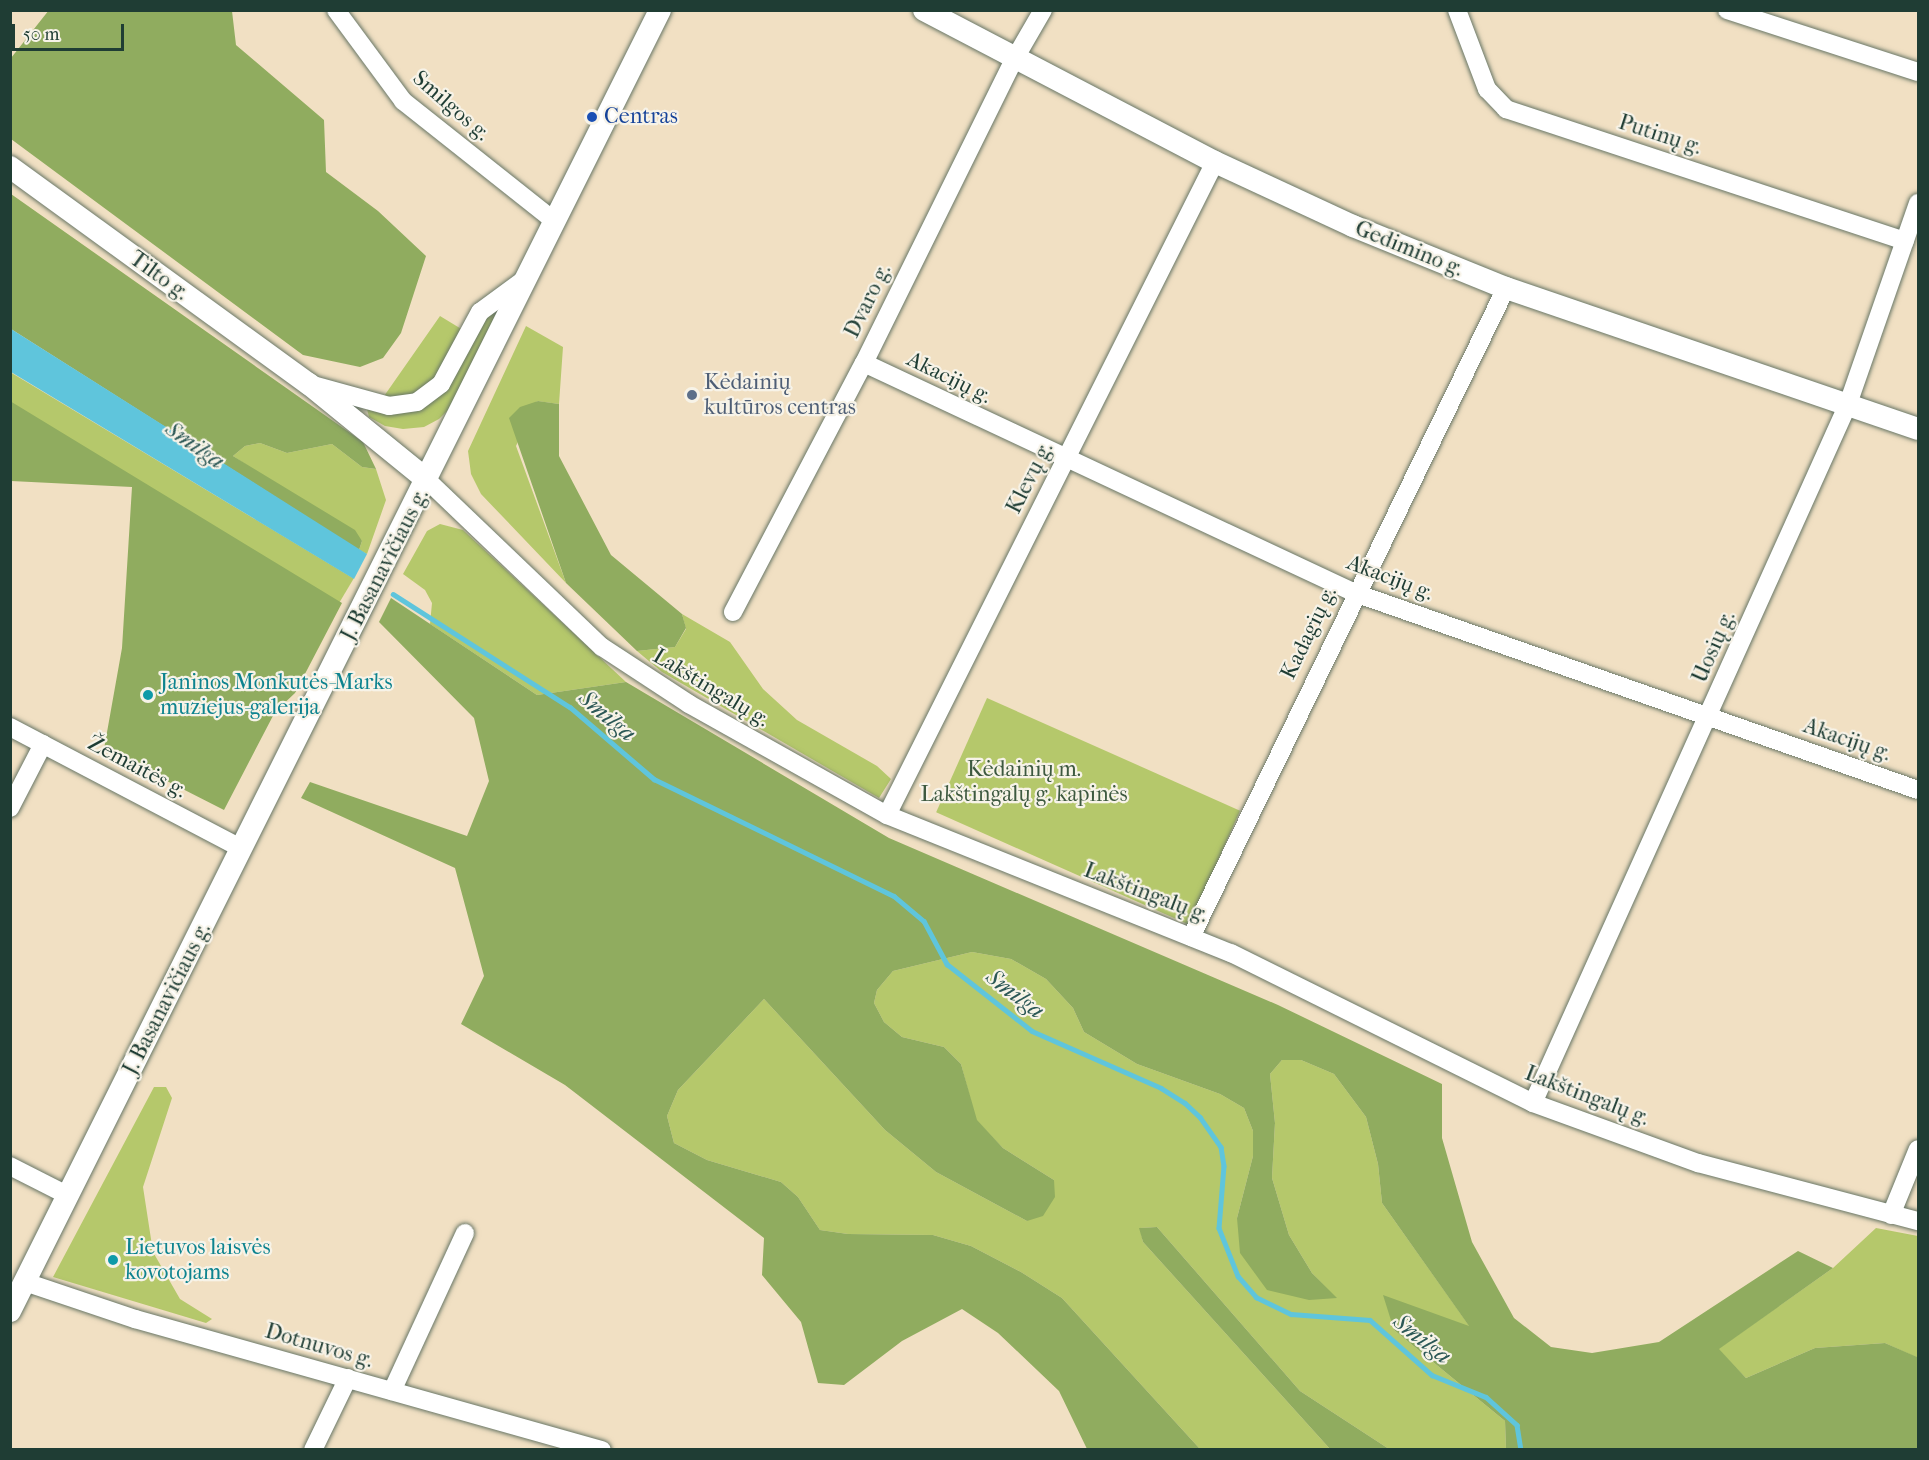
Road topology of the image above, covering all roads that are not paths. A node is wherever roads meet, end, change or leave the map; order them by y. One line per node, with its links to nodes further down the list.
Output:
1 (336, 10): 12 (street, Smilgos g.)
2 (660, 10): 12 (main road, J. Basanavičiaus g.)
3 (924, 10): 7 (main road, Gedimino g.)
4 (1043, 10): 7 (street, Dvaro g.)
5 (1457, 10): 13 (street, Putinų g.)
6 (1727, 10): 8 (street)
7 (1014, 60): 9 (main road, Gedimino g.); 16 (street, Dvaro g.)
8 (1918, 72)
9 (1215, 162): 15 (main road, Gedimino g.); 20 (street, Klevų g.)
10 (10, 167): 17 (main road, Tilto g.)
11 (1918, 203): 13 (street, Uosių g.)
12 (553, 220): 14 (main road, J. Basanavičiaus g.)
13 (1905, 241): 18 (street, Uosių g.)
14 (522, 282): 17 (street, Tilto g.); 21 (main road, J. Basanavičiaus g.)
15 (1506, 288): 18 (main road, Gedimino g.); 22 (street, Kadagių g.)
16 (864, 363): 20 (street, Akacijų g.); 23 (street, Dvaro g.)
17 (309, 384): 21 (main road, Tilto g.)
18 (1848, 404): 19 (main road, Gedimino g.); 24 (street, Uosių g.)
19 (1918, 429)
20 (1066, 460): 22 (street, Akacijų g.); 29 (street, Klevų g.)
21 (428, 480): 29 (street, Lakštingalų g.); 30 (main road, J. Basanavičiaus g.)
22 (1356, 593): 24 (street, Akacijų g.); 31 (street, Kadagių g.)
23 (734, 612)
24 (1708, 717): 27 (street, Akacijų g.); 32 (street, Uosių g.)
25 (10, 727): 26 (street, Žemaitės g.)
26 (43, 744): 28 (street); 30 (street, Žemaitės g.)
27 (1918, 790)
28 (10, 808)
29 (887, 815): 31 (street, Lakštingalų g.)
30 (242, 849): 35 (main road, J. Basanavičiaus g.)
31 (1191, 937): 32 (street, Lakštingalų g.)
32 (1533, 1103): 36 (street, Lakštingalų g.)
33 (1918, 1149): 36 (street)
34 (10, 1166): 35 (street)
35 (69, 1196): 39 (main road, J. Basanavičiaus g.)
36 (1891, 1215): 37 (street, Lakštingalų g.)
37 (1918, 1221)
38 (465, 1233): 42 (street)
39 (26, 1282): 40 (main road, J. Basanavičiaus g.); 41 (street, Dotnuvos g.)
40 (10, 1311)
41 (348, 1378): 42 (street, Dotnuvos g.); 43 (street)
42 (392, 1391): 44 (street, Dotnuvos g.)
43 (313, 1449)
44 (602, 1449)

